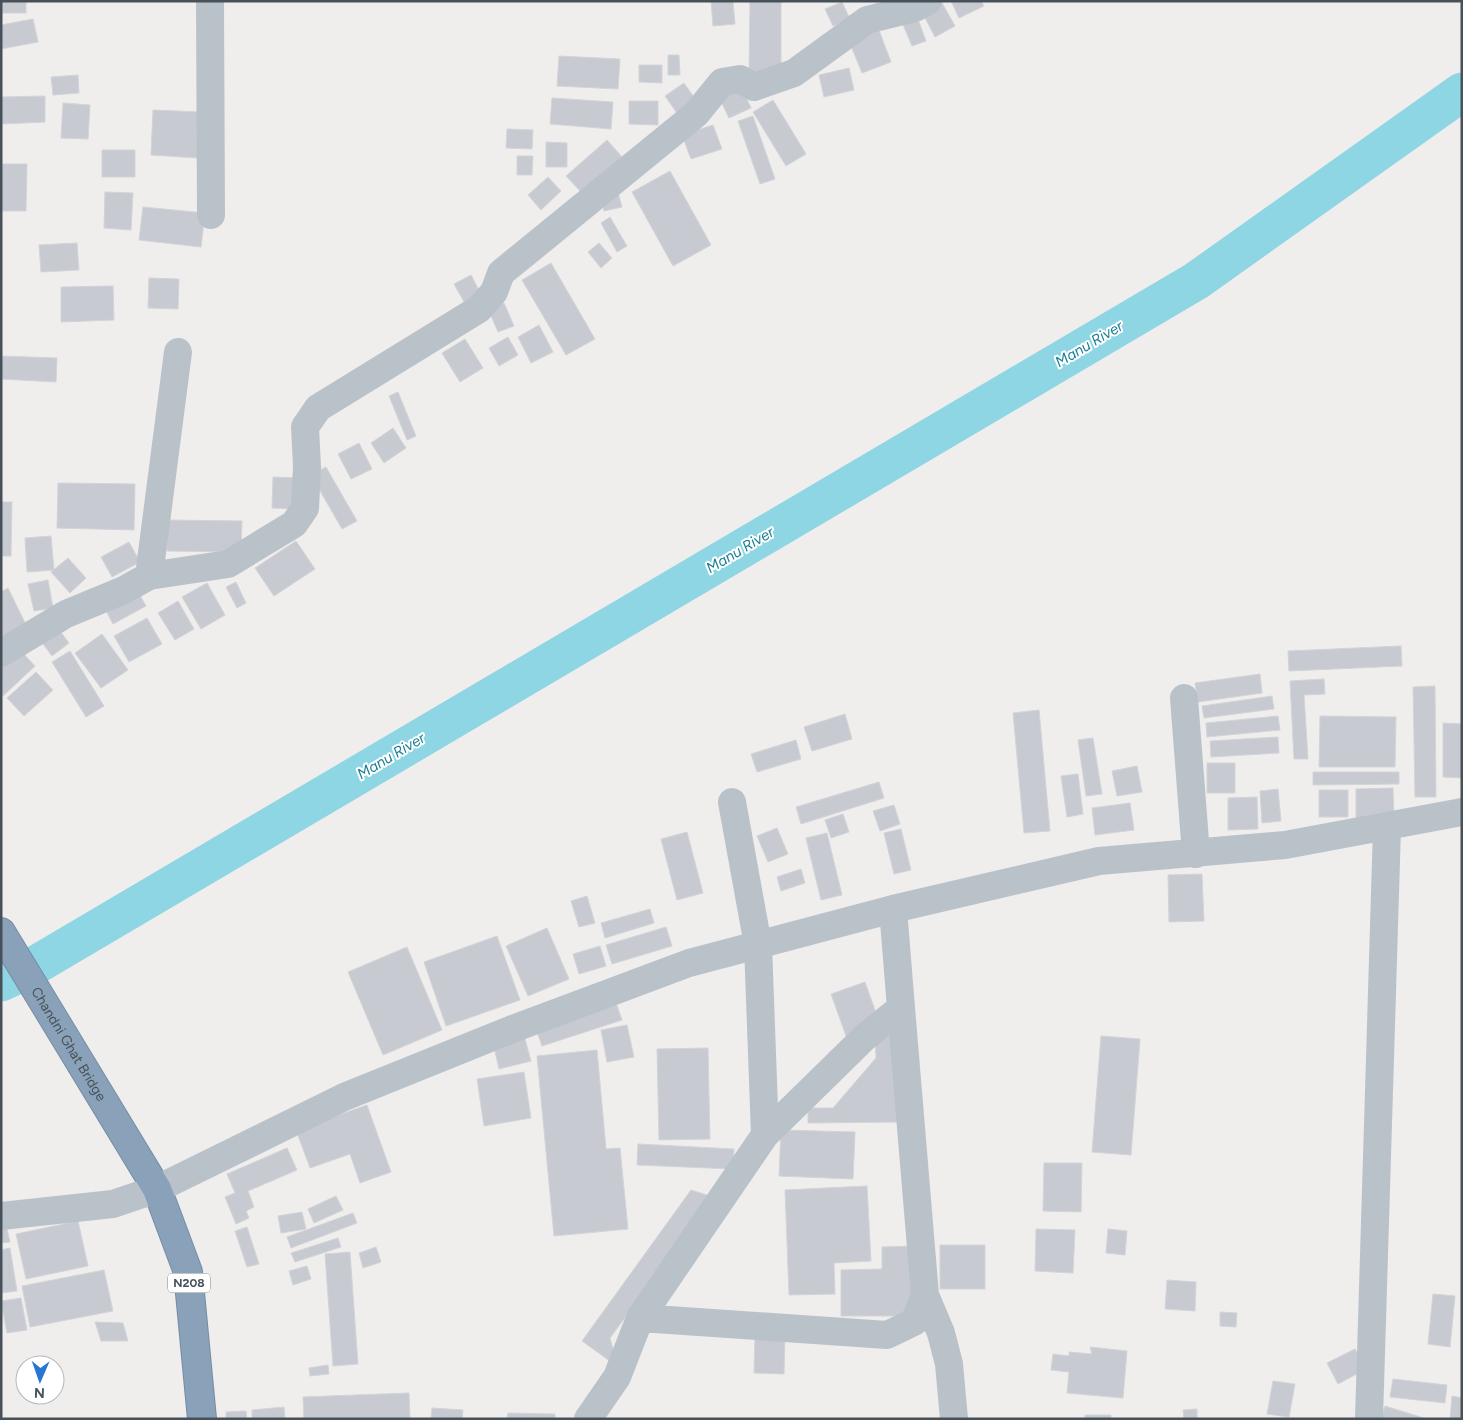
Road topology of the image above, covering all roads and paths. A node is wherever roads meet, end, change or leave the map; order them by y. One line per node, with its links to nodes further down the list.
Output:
1 (210, 1): 3 (street)
2 (928, 1): 5 (street)
3 (212, 215)
4 (178, 352): 5 (street)
5 (149, 576): 6 (street)
6 (1, 653)
7 (1184, 698): 11 (street)
8 (732, 802): 14 (street)
9 (1462, 812): 10 (street)
10 (1386, 828): 11 (street); 24 (street)
11 (1196, 854): 12 (street)
12 (893, 909): 14 (street); 15 (street)
13 (1, 932): 17 (highway, Chandni Ghat Bridge / N208)
14 (758, 944): 16 (street); 17 (street)
15 (901, 1008): 16 (street); 19 (street)
16 (765, 1135): 20 (street)
17 (157, 1189): 18 (street); 21 (highway, N208)
18 (1, 1216)
19 (925, 1295): 20 (street); 23 (street)
20 (640, 1318): 22 (street)
21 (202, 1419)
22 (588, 1419)
23 (954, 1419)
24 (1369, 1419)

